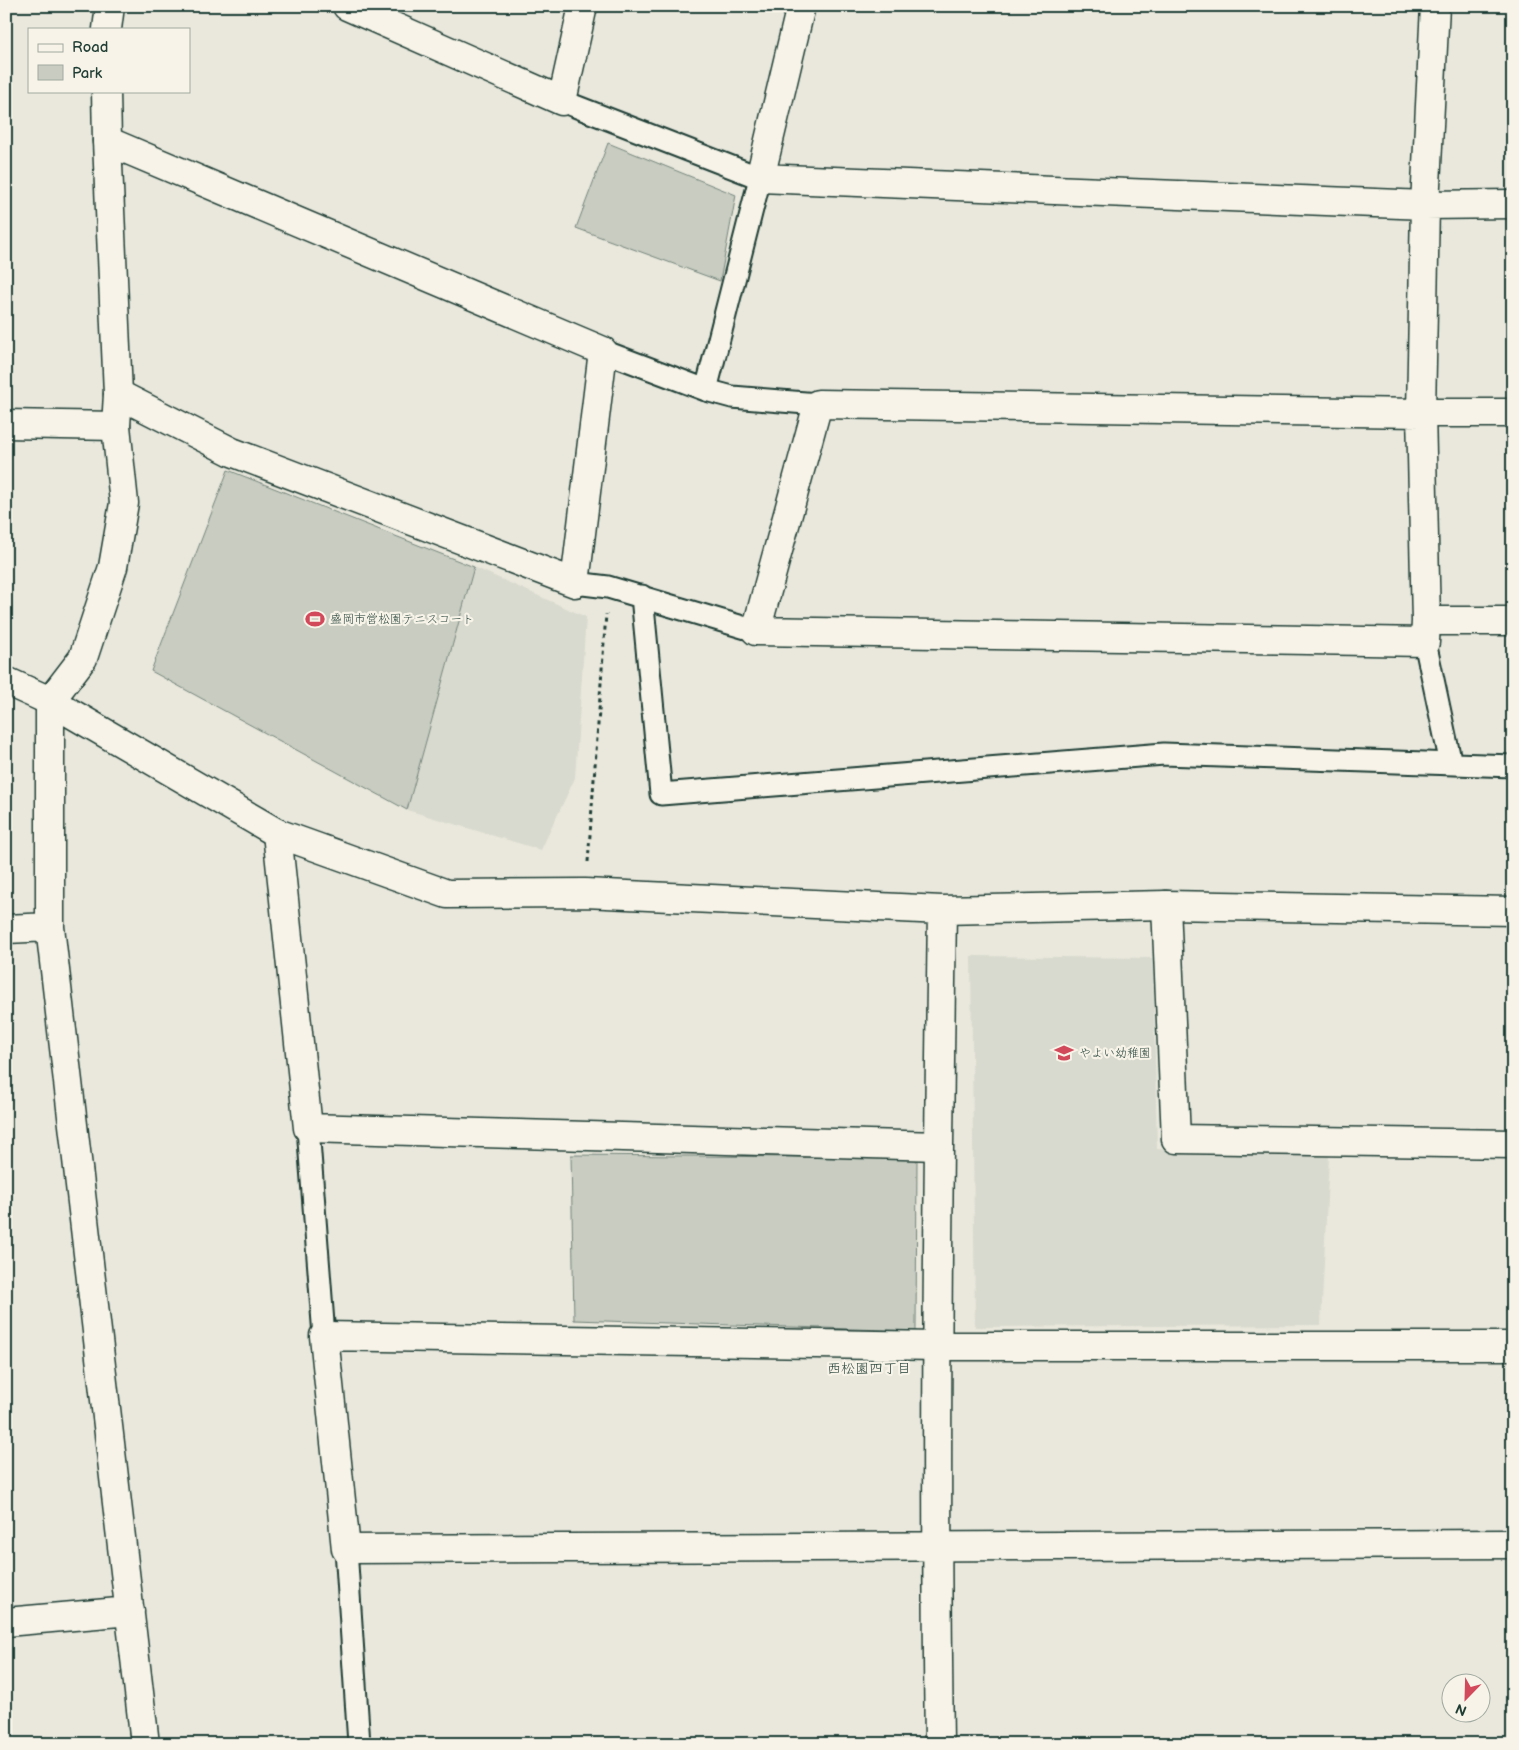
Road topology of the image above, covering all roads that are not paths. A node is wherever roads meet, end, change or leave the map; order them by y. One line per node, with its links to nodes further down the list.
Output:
1 (110, 6): 6 (street)
2 (348, 6): 8 (street)
3 (583, 6): 8 (street)
4 (801, 6): 10 (street)
5 (1435, 6): 12 (street)
6 (107, 28)
7 (106, 92): 9 (street)
8 (562, 101): 10 (street)
9 (107, 142): 13 (street); 15 (street)
10 (760, 178): 12 (street); 14 (street)
11 (1513, 204): 12 (street)
12 (1425, 205): 17 (street)
13 (603, 351): 14 (street); 21 (street)
14 (706, 390): 16 (street)
15 (118, 394): 20 (street); 21 (street)
16 (818, 404): 17 (street); 24 (street)
17 (1421, 413): 18 (street); 25 (street)
18 (1513, 413)
19 (6, 424): 20 (street)
20 (116, 426): 27 (street)
21 (575, 583): 22 (street)
22 (642, 596): 24 (street); 28 (street)
23 (1513, 621): 25 (street)
24 (756, 631): 25 (street)
25 (1425, 631): 28 (street)
26 (6, 681): 27 (street)
27 (50, 702): 30 (street); 34 (street)
28 (1451, 764): 29 (street)
29 (1513, 766)
30 (277, 833): 32 (street); 36 (street)
31 (1166, 905): 32 (street); 33 (street); 37 (street)
32 (942, 910): 38 (street)
33 (1513, 911)
34 (50, 927): 35 (street); 45 (street)
35 (6, 929)
36 (308, 1128): 38 (street); 39 (street)
37 (1513, 1144)
38 (938, 1146): 40 (street)
39 (324, 1336): 40 (street); 44 (street)
40 (937, 1346): 41 (street); 43 (street)
41 (1513, 1346)
42 (1513, 1544): 43 (street)
43 (936, 1547): 44 (street); 49 (street)
44 (346, 1549): 48 (street)
45 (130, 1611): 46 (street); 47 (street)
46 (6, 1622)
47 (146, 1744)
48 (359, 1744)
49 (939, 1744)

